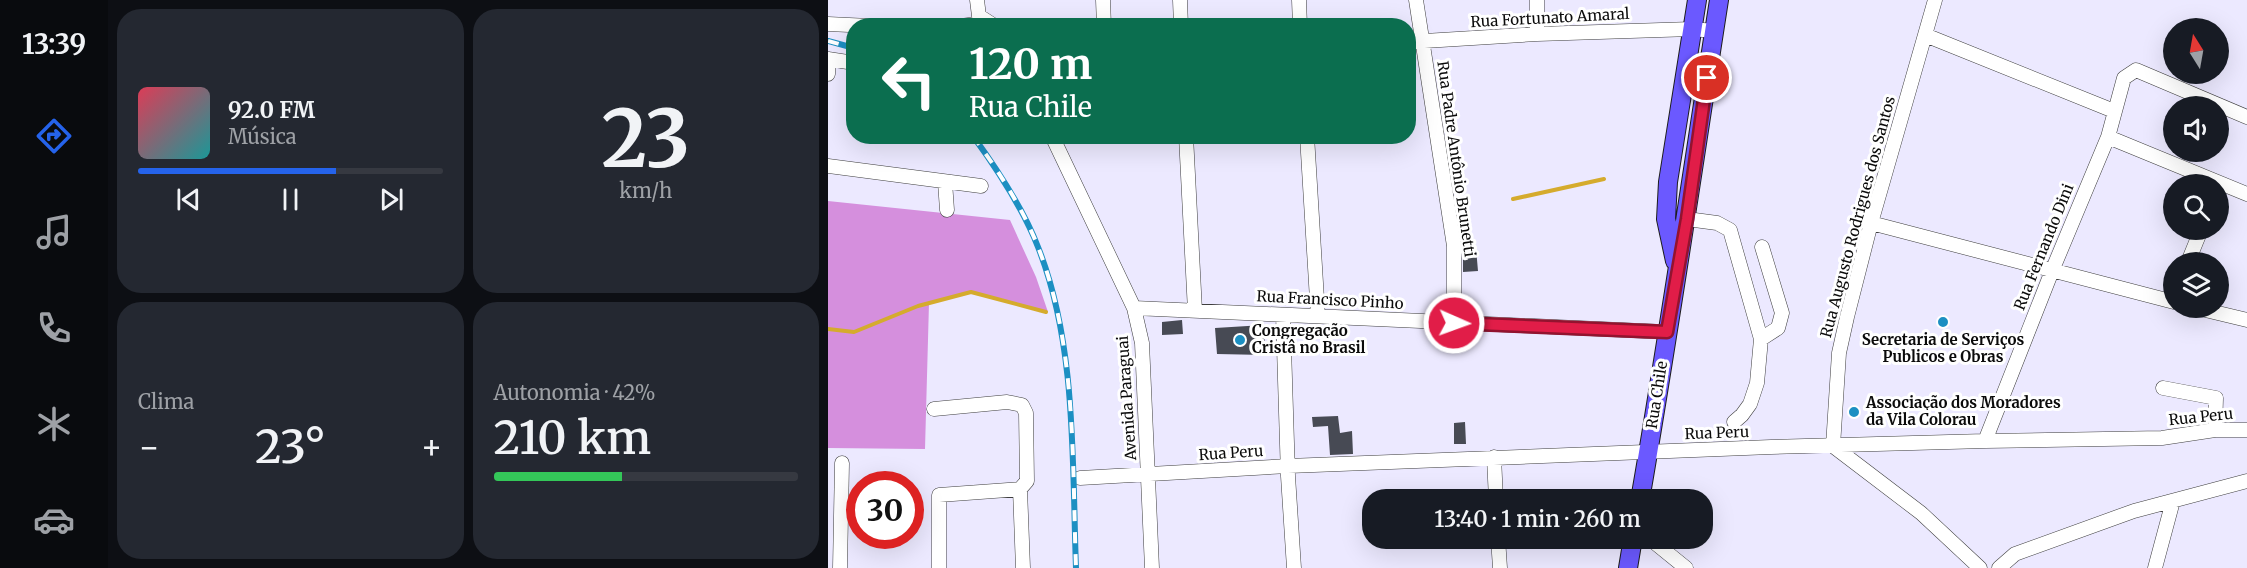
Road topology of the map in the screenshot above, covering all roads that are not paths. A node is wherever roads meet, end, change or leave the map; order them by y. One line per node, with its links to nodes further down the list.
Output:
1 (977, 0): 10 (street)
2 (1103, 0): 11 (street)
3 (1180, 0): 12 (street)
4 (1299, 0): 13 (street)
5 (1416, 0): 14 (street, Rua Padre Antônio Brunetti)
6 (1537, 0): 19 (street)
7 (1697, 0): 17 (main road, Rua Chile)
8 (1719, 0): 18 (main road, Rua Chile)
9 (1935, 0): 20 (street, Rua Augusto Rodrigues dos Santos)
10 (981, 18)
11 (1104, 18)
12 (1181, 18)
13 (1300, 18)
14 (1416, 18)
15 (828, 24): 16 (street)
16 (846, 25)
17 (1692, 29): 18 (street); 19 (street, Rua Fortunato Amaral); 37 (main road, Rua Chile)
18 (1714, 30): 38 (main road, Rua Chile)
19 (1537, 34): 21 (street, Rua Fortunato Amaral)
20 (1925, 35): 26 (street); 39 (street, Rua Augusto Rodrigues dos Santos)
21 (1416, 41)
22 (1416, 46): 50 (street, Rua Padre Antônio Brunetti)
23 (829, 59): 24 (street); 25 (street)
24 (846, 62)
25 (828, 74)
26 (2114, 111): 27 (street, Rua Fernando Dini); 28 (street, Rua Fernando Dini)
27 (2247, 117)
28 (2108, 137): 35 (street); 41 (street, Rua Fernando Dini)
29 (1056, 144): 44 (street, Avenida Paraguai)
30 (1186, 144): 45 (street)
31 (1307, 144): 47 (street)
32 (828, 166): 33 (street)
33 (945, 182): 34 (street); 36 (street)
34 (981, 186)
35 (2247, 194)
36 (946, 210)
37 (1666, 219): 38 (main road); 42 (main road, Rua Chile)
38 (1687, 219): 42 (main road, Rua Chile); 52 (street)
39 (1871, 223): 41 (street); 59 (street, Rua Augusto Rodrigues dos Santos)
40 (1762, 247): 52 (street)
41 (2052, 271): 43 (street); 58 (street, Rua Fernando Dini)
42 (1673, 289): 51 (main road, Rua Chile)
43 (2163, 299)
44 (1134, 308): 45 (street, Rua Francisco Pinho); 64 (street, Avenida Paraguai)
45 (1195, 310): 46 (street, Rua Francisco Pinho)
46 (1283, 315): 47 (street, Rua Francisco Pinho); 63 (street)
47 (1318, 316): 50 (street, Rua Francisco Pinho)
48 (2229, 316): 49 (street)
49 (2247, 320)
50 (1454, 323): 51 (street, Rua Francisco Pinho)
51 (1667, 332): 60 (main road, Rua Chile)
52 (1761, 339): 55 (street)
53 (2163, 388): 56 (street)
54 (934, 409): 67 (street)
55 (1734, 422)
56 (2215, 430): 57 (street, Rua Peru); 58 (street, Rua Peru)
57 (2247, 430)
58 (1985, 441): 59 (street, Rua Peru)
59 (1833, 446): 60 (street, Rua Peru); 82 (street)
60 (1648, 452): 61 (street, Rua Peru); 69 (main road, Rua Chile)
61 (1494, 458): 63 (street, Rua Peru); 68 (street)
62 (842, 463): 74 (street)
63 (1288, 466): 64 (street, Rua Peru); 78 (street)
64 (1148, 475): 65 (street, Rua Peru); 77 (street, Avenida Paraguai)
65 (1080, 478)
66 (2247, 481): 70 (street)
67 (1020, 489): 75 (street); 76 (street)
68 (1495, 489)
69 (1642, 489)
70 (2173, 501): 83 (street); 84 (street)
71 (1499, 549): 79 (street)
72 (1631, 549): 80 (main road)
73 (1662, 549): 81 (street)
74 (840, 568)
75 (939, 568)
76 (1023, 568)
77 (1152, 568)
78 (1294, 568)
79 (1500, 568)
80 (1628, 568)
81 (1686, 568)
82 (1980, 568)
83 (1999, 568)
84 (2155, 568)

